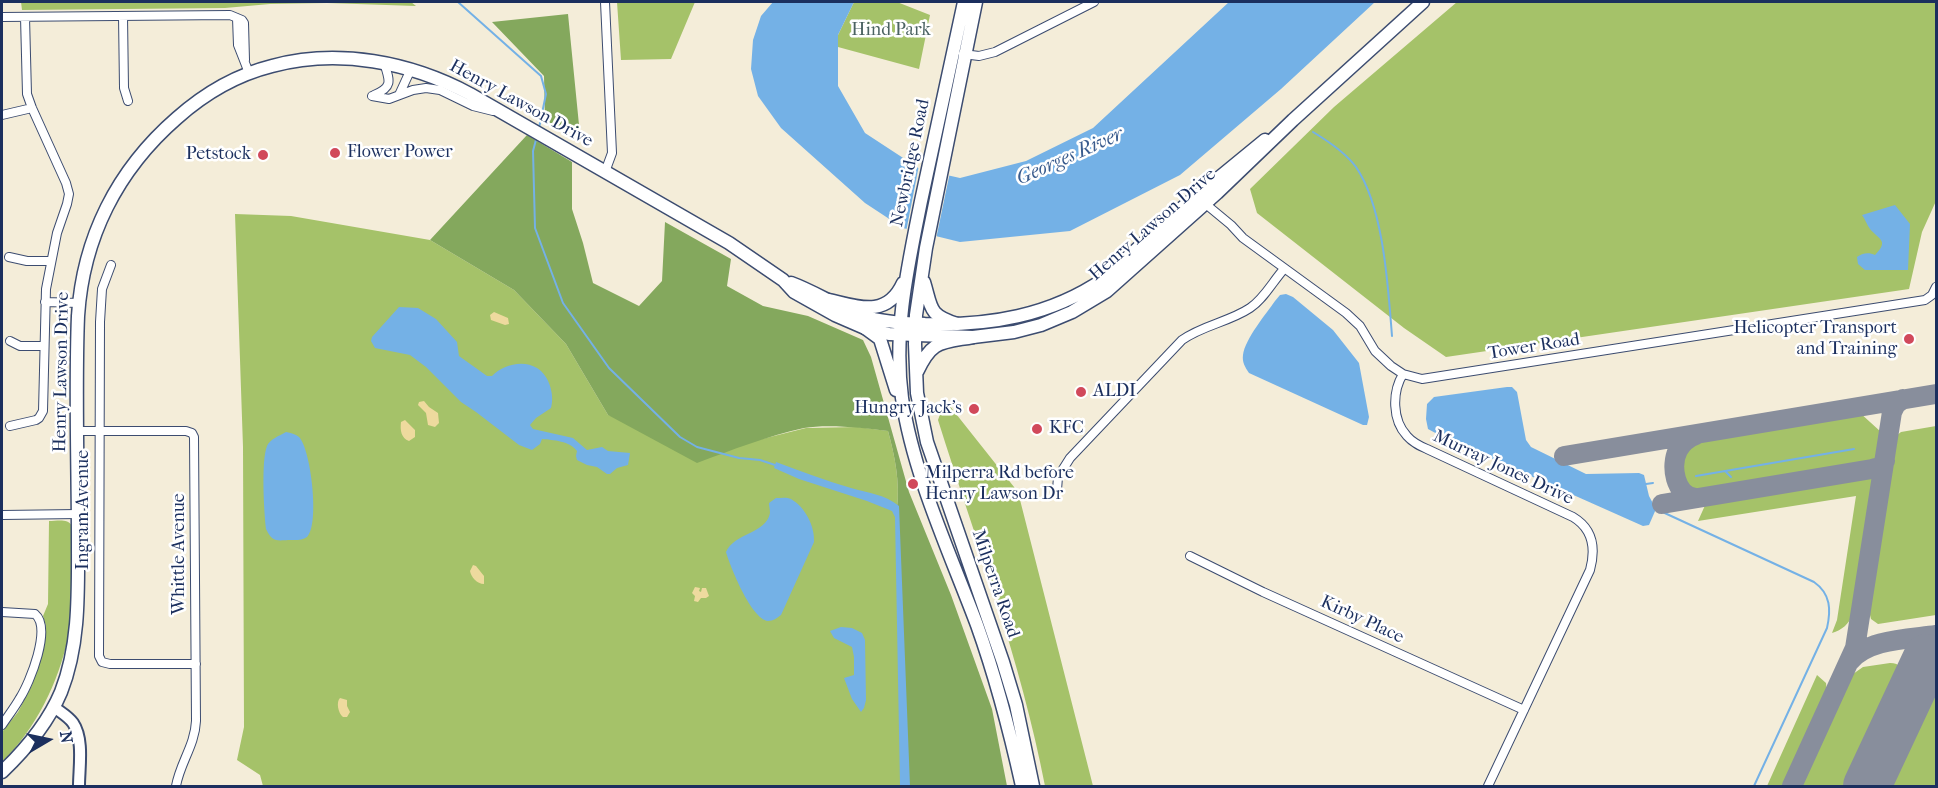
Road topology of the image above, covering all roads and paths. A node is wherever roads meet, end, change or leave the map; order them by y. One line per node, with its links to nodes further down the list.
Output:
1 (605, 2): 18 (street)
2 (964, 2): 9 (main road, Newbridge Road)
3 (976, 2): 9 (main road, Newbridge Road)
4 (1094, 2): 9 (street)
5 (1423, 2): 19 (main road, Henry Lawson Drive)
6 (123, 16): 8 (street); 12 (street); 14 (street)
7 (2, 17): 8 (street)
8 (25, 17): 15 (street)
9 (959, 54): 24 (main road, Newbridge Road); 25 (main road, Newbridge Road)
10 (384, 63): 11 (main road, Henry Lawson Drive); 12 (main road, Henry Lawson Drive); 13 (street)
11 (411, 69): 13 (street); 17 (main road, Henry Lawson Drive)
12 (249, 73): 30 (main road, Henry Lawson Drive)
13 (399, 95): 17 (street)
14 (128, 101)
15 (32, 108): 16 (street); 21 (street)
16 (2, 115)
17 (506, 115): 18 (main road, Henry Lawson Drive)
18 (605, 171): 26 (main road, Henry Lawson Drive)
19 (1200, 199): 23 (street); 31 (main road, Henry Lawson Drive); 35 (main road, Henry Lawson Drive)
20 (9, 257): 21 (street)
21 (51, 261): 29 (street)
22 (111, 265): 41 (street, Ingram Avenue)
23 (1284, 269): 39 (street); 44 (street)
24 (908, 270): 28 (main road); 33 (main road, Newbridge Road)
25 (921, 276): 31 (main road); 34 (main road, Newbridge Road)
26 (783, 280): 28 (main road, Henry Lawson Drive); 32 (main road, Henry Lawson Drive)
27 (1936, 287): 39 (street, Tower Road)
28 (829, 300): 33 (main road, Henry Lawson Drive)
29 (45, 302): 30 (street); 37 (street)
30 (79, 303): 42 (main road, Henry Lawson Drive)
31 (957, 324): 34 (main road, Henry Lawson Drive)
32 (865, 328): 33 (main road, Henry Lawson Drive); 43 (main road)
33 (900, 328): 34 (main road, Henry Lawson Drive); 43 (main road, Milperra Road)
34 (915, 329): 35 (main road, Henry Lawson Drive); 38 (main road, Milperra Road)
35 (973, 337): 38 (main road)
36 (9, 340): 37 (street)
37 (44, 346): 40 (street)
38 (916, 374): 57 (main road, Milperra Road)
39 (1403, 374): 51 (street, Murray Jones Drive)
40 (10, 426)
41 (100, 430): 42 (street, Whittle Avenue); 49 (street, Whittle Avenue); 49 (street, Ingram Avenue)
42 (78, 431): 45 (main road, Henry Lawson Drive)
43 (909, 432): 56 (main road, Milperra Road)
44 (1057, 490)
45 (78, 514): 46 (street); 50 (main road, Henry Lawson Drive)
46 (2, 515)
47 (1190, 556): 51 (street, Kirby Place)
48 (2, 612): 52 (street)
49 (196, 664): 55 (street, Whittle Avenue)
50 (54, 707): 53 (main road, Henry Lawson Drive); 54 (main road)
51 (1524, 710): 58 (street, Murray Jones Drive)
52 (2, 725)
53 (2, 772)
54 (79, 786)
55 (176, 786)
56 (1022, 786)
57 (1034, 786)
58 (1489, 786)

